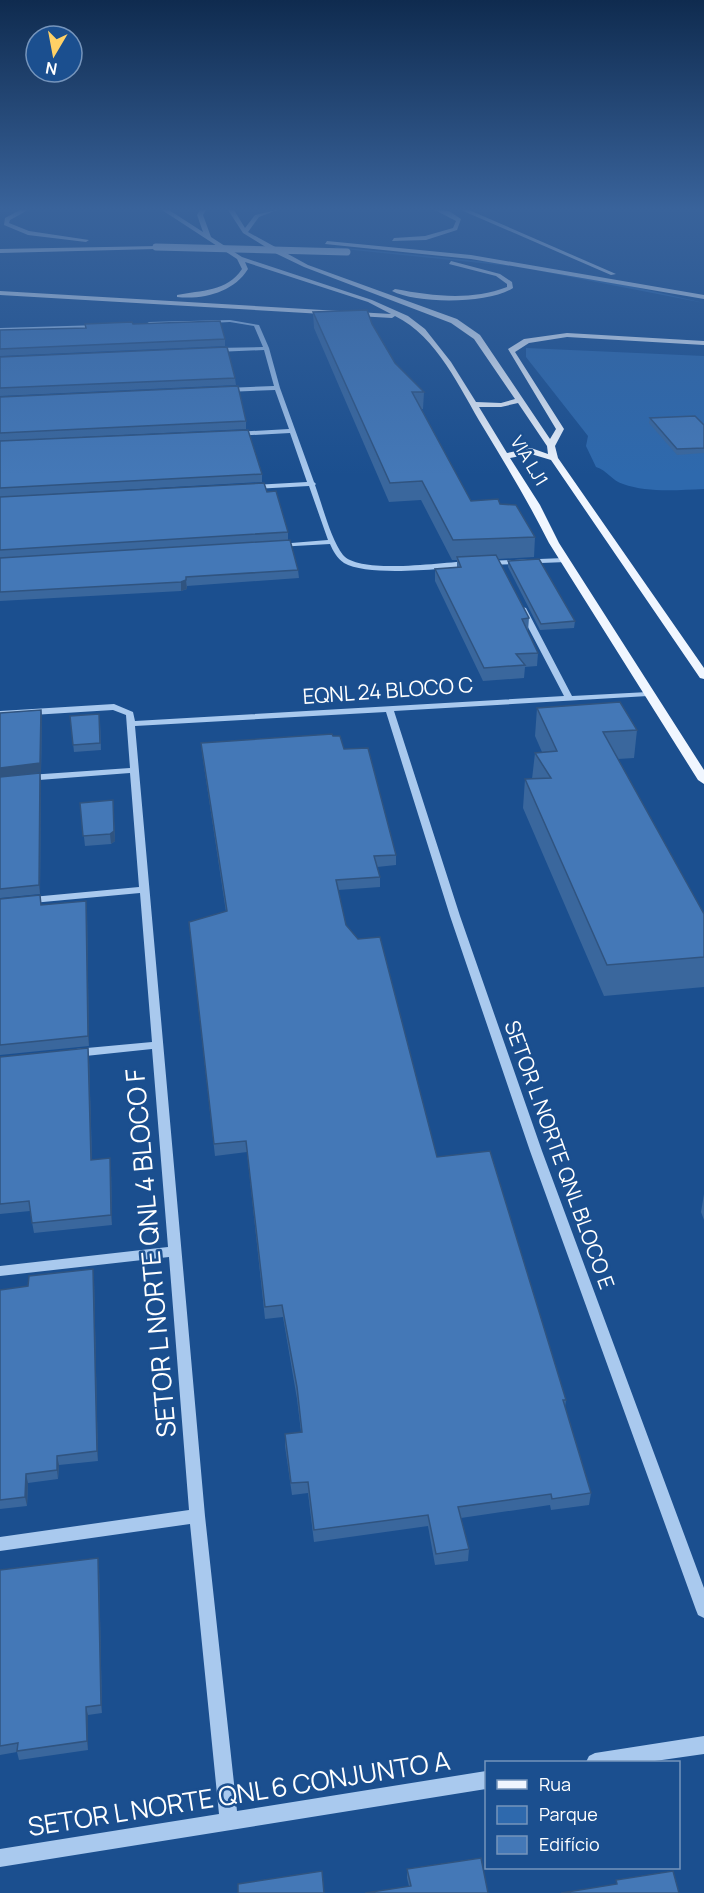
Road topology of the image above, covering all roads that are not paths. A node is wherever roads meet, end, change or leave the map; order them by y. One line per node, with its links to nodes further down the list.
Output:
1 (110, 298): 6 (main road)
2 (362, 298): 6 (main road, VIA LJ1)
3 (396, 298): 15 (main road, VIA LJ1)
4 (663, 298): 5 (main road)
5 (681, 302)
6 (405, 318): 16 (main road, VIA LJ1)
7 (138, 324): 11 (street)
8 (104, 326): 9 (street)
9 (0, 330)
10 (704, 343): 19 (main road)
11 (266, 348): 12 (street); 13 (street)
12 (213, 350)
13 (277, 388): 14 (street); 17 (street)
14 (219, 390)
15 (519, 400): 16 (main road); 19 (main road, VIA LJ1)
16 (473, 404): 20 (main road, VIA LJ1)
17 (292, 431): 18 (street); 22 (street)
18 (222, 434)
19 (551, 446): 21 (main road, VIA LJ1)
20 (505, 456): 21 (main road); 26 (main road, VIA LJ1)
21 (554, 458): 30 (main road, VIA LJ1)
22 (313, 484): 23 (street); 24 (street)
23 (243, 488)
24 (332, 542): 25 (street); 27 (street)
25 (273, 546)
26 (564, 560): 27 (street); 31 (main road, VIA LJ1)
27 (499, 562): 28 (street)
28 (504, 572)
29 (520, 604): 32 (street)
30 (704, 676)
31 (648, 694): 32 (street, EQNL 24 BLOCO C); 38 (main road, VIA LJ1)
32 (568, 697): 33 (street, EQNL 24 BLOCO C)
33 (389, 709): 35 (street, EQNL 24 BLOCO C); 47 (street, SETOR L NORTE QNL BLOCO E)
34 (0, 714): 35 (street)
35 (131, 724): 36 (street, SETOR L NORTE QNL 4 BLOCO F)
36 (133, 770): 37 (street); 39 (street, SETOR L NORTE QNL 4 BLOCO F)
37 (0, 780)
38 (704, 780)
39 (144, 890): 40 (street); 41 (street, SETOR L NORTE QNL 4 BLOCO F)
40 (0, 903)
41 (157, 1046): 42 (street); 43 (street, SETOR L NORTE QNL 4 BLOCO F)
42 (67, 1054)
43 (176, 1251): 44 (street); 45 (street, SETOR L NORTE QNL 4 BLOCO F)
44 (0, 1271)
45 (197, 1516): 46 (street); 51 (street, SETOR L NORTE QNL 4 BLOCO F)
46 (0, 1544)
47 (704, 1610)
48 (704, 1745): 49 (street)
49 (601, 1761)
50 (485, 1780): 51 (street, SETOR L NORTE QNL 6 CONJUNTO A)
51 (229, 1821): 52 (street, SETOR L NORTE QNL 6 CONJUNTO A)
52 (0, 1857)

